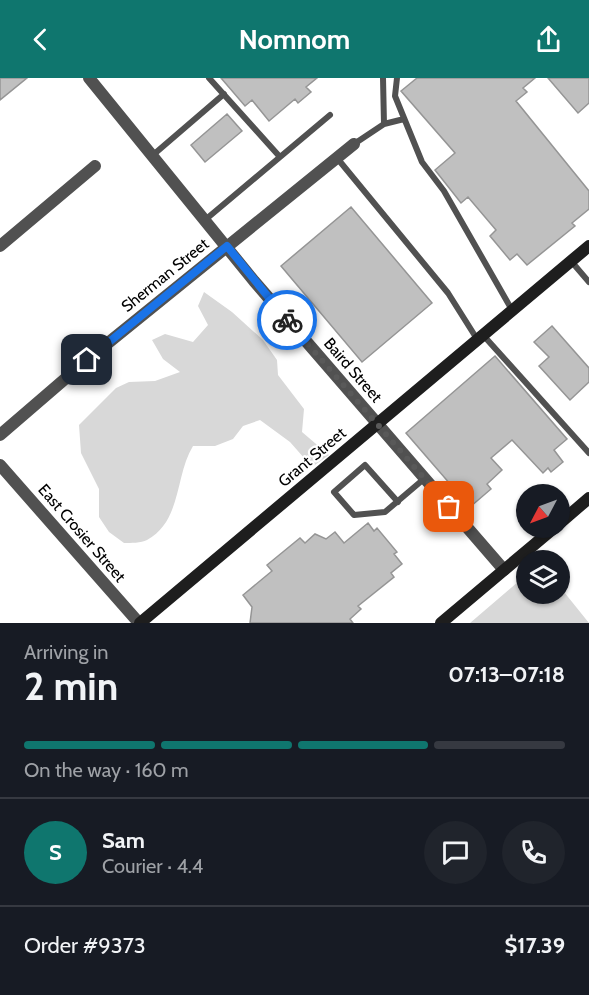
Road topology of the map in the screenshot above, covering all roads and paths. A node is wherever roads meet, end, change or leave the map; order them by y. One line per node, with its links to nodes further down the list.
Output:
1 (89, 78): 10 (street, Baird Street)
2 (209, 78): 5 (lane)
3 (383, 78): 8 (lane)
4 (397, 78): 7 (lane)
5 (224, 94): 10 (lane); 11 (lane)
6 (330, 115): 11 (lane)
7 (404, 119): 8 (lane); 20 (lane)
8 (384, 124): 9 (lane)
9 (354, 144): 12 (street, Sherman Street)
10 (153, 155): 14 (street, Baird Street)
11 (280, 157): 14 (lane)
12 (337, 158): 16 (street, Sherman Street); 21 (lane)
13 (95, 166): 15 (street)
14 (205, 220): 16 (street, Baird Street)
15 (0, 246)
16 (227, 246): 22 (street, Baird Street); 23 (street, Sherman Street)
17 (589, 246): 18 (street, Grant Street)
18 (571, 261): 19 (lane); 20 (street, Grant Street)
19 (589, 282)
20 (512, 310): 21 (street, Grant Street)
21 (480, 338): 22 (street, Grant Street); 24 (lane)
22 (377, 423): 26 (street, Baird Street); 32 (street, Grant Street)
23 (0, 435)
24 (589, 453)
25 (0, 465): 32 (street, East Crosier Street)
26 (424, 478): 28 (lane); 31 (street, Baird Street)
27 (589, 498): 29 (street)
28 (398, 502): 28 (lane)
29 (570, 514)
30 (542, 538): 31 (street)
31 (504, 570): 33 (street)
32 (140, 623)
33 (441, 623)

